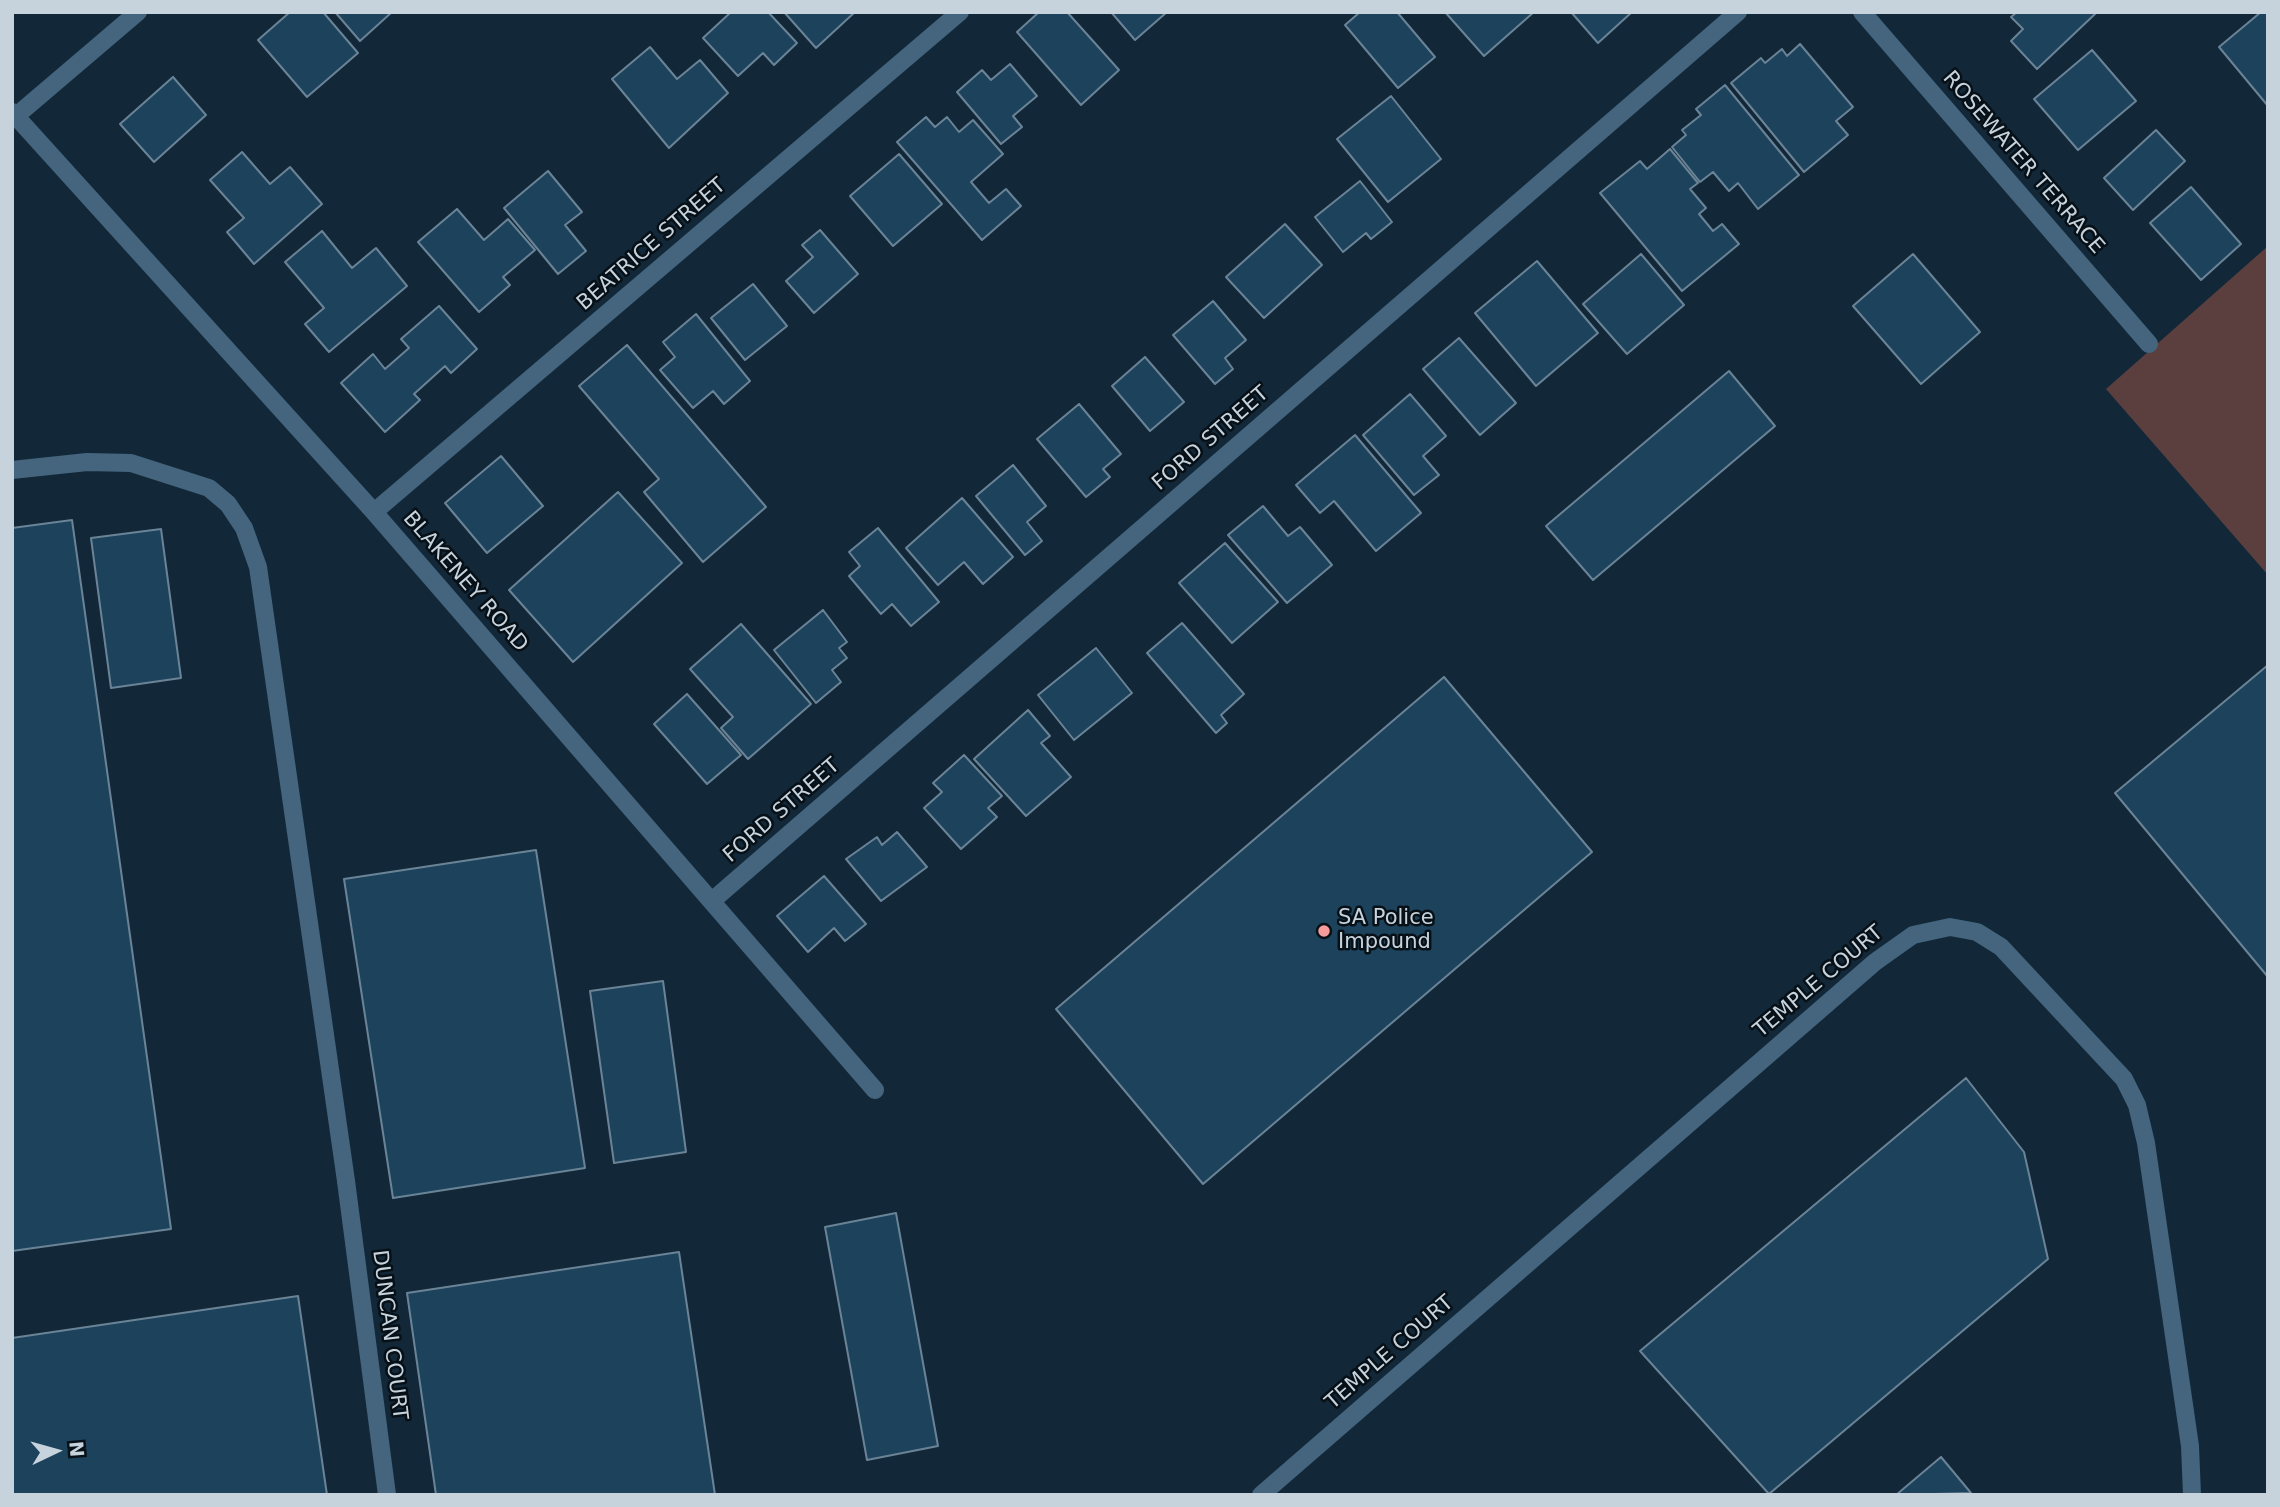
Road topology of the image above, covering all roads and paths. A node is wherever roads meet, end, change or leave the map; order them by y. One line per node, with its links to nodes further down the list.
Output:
1 (138, 12): 5 (street)
2 (960, 12): 8 (street, BEATRICE STREET)
3 (1738, 12): 9 (street, FORD STREET)
4 (1862, 12): 6 (street, ROSEWATER TERRACE)
5 (14, 114): 8 (street, BLAKENEY ROAD)
6 (2149, 344)
7 (12, 470): 11 (street, DUNCAN COURT)
8 (374, 512): 9 (street, BLAKENEY ROAD)
9 (713, 900): 10 (street, BLAKENEY ROAD)
10 (875, 1090)
11 (387, 1495)
12 (1261, 1495): 13 (street, TEMPLE COURT)
13 (2192, 1495)

